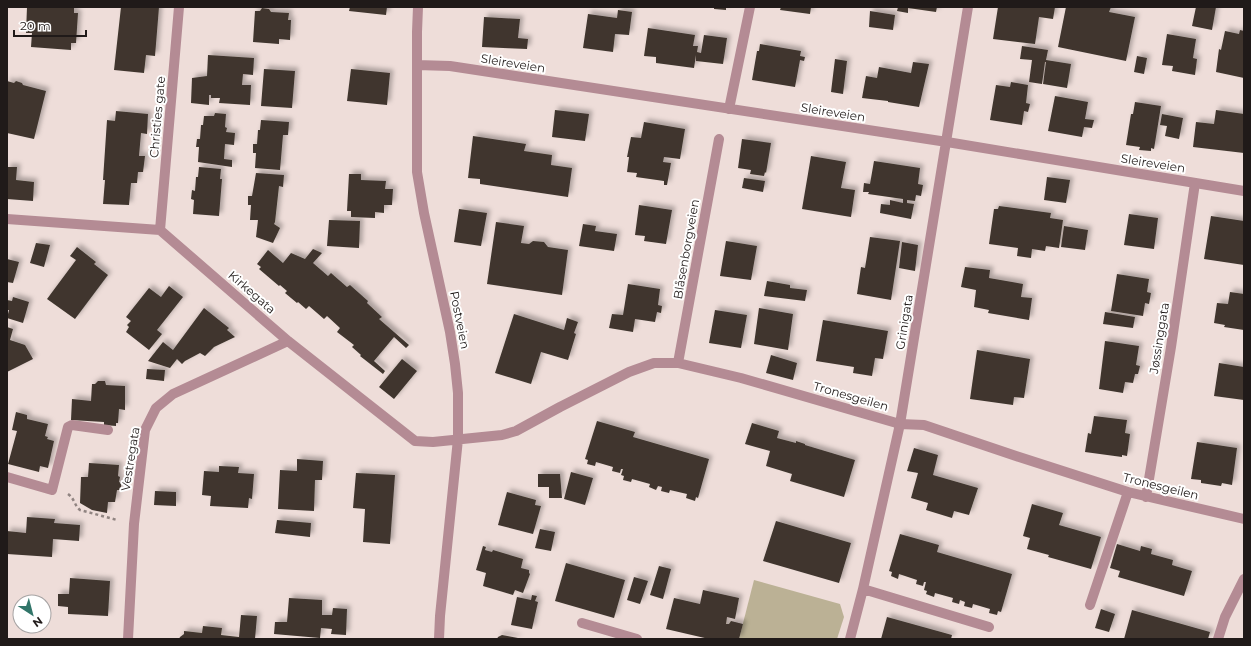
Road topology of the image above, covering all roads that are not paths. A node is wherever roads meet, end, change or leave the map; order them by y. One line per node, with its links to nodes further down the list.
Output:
1 (179, 7): 12 (street, Christies gate)
2 (418, 7): 5 (street, Postveien)
3 (750, 7): 6 (street)
4 (968, 7): 8 (street, Grinigata)
5 (417, 65): 6 (street, Sleireveien); 17 (street, Postveien)
6 (729, 109): 8 (street, Sleireveien)
7 (718, 139): 14 (street, Blåsenborgveien)
8 (947, 142): 9 (street, Sleireveien); 15 (street, Grinigata)
9 (1195, 183): 10 (street, Sleireveien); 20 (street, Jøssinggata)
10 (1244, 191)
11 (7, 219): 12 (street)
12 (160, 230): 13 (street, Kirkegata)
13 (288, 341): 17 (street, Kirkegata); 27 (street, Vestregata)
14 (678, 363): 15 (street, Tronesgeilen); 17 (street, Tronesgeilen)
15 (900, 424): 19 (street, Tronesgeilen); 23 (street, Grinigata)
16 (108, 430): 18 (street)
17 (458, 439): 28 (street, Postveien)
18 (8, 477)
19 (1128, 492): 20 (street, Tronesgeilen); 24 (street)
20 (1146, 497): 21 (street, Tronesgeilen)
21 (1244, 519)
22 (1243, 586): 31 (street)
23 (863, 589): 26 (street); 30 (street, Grinigata)
24 (1090, 605)
25 (582, 623): 29 (street)
26 (989, 627)
27 (128, 639)
28 (439, 639)
29 (637, 639)
30 (850, 639)
31 (1218, 639)

